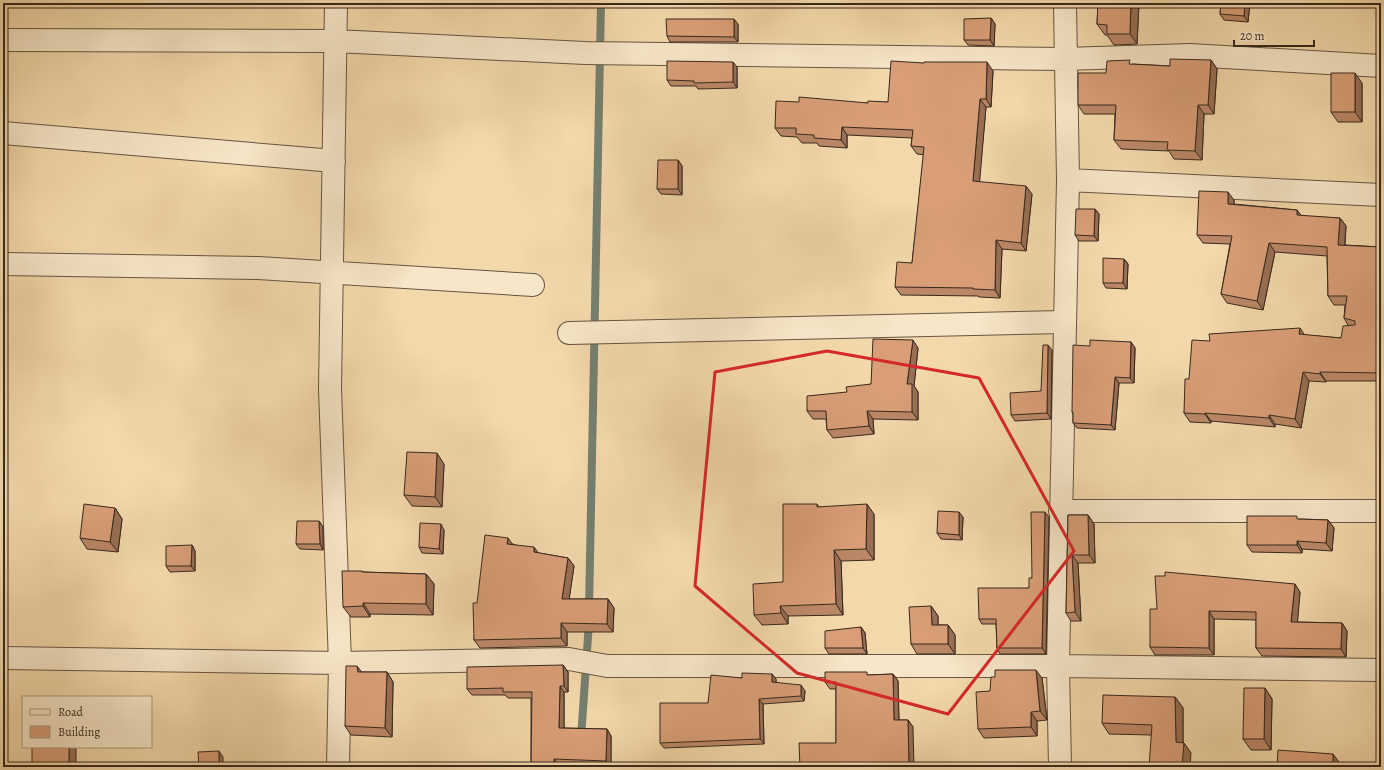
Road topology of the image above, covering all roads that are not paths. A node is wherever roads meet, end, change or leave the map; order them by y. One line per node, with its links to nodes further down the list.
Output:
1 (336, 3): 4 (street)
2 (1065, 3): 5 (street)
3 (3, 40): 4 (street)
4 (335, 41): 5 (street); 8 (street)
5 (1065, 59): 6 (street); 9 (street)
6 (1381, 66)
7 (3, 133): 8 (street)
8 (334, 161): 12 (street)
9 (1068, 180): 10 (street); 14 (street)
10 (1381, 195)
11 (3, 264): 12 (street)
12 (332, 272): 13 (street); 19 (street)
13 (533, 285)
14 (1064, 322): 15 (street); 16 (street)
15 (569, 333)
16 (1060, 511): 17 (street); 20 (street)
17 (1381, 511)
18 (3, 658): 19 (street)
19 (340, 664): 20 (street); 22 (street)
20 (1058, 666): 21 (street); 23 (street)
21 (1381, 670)
22 (338, 767)
23 (1060, 767)

